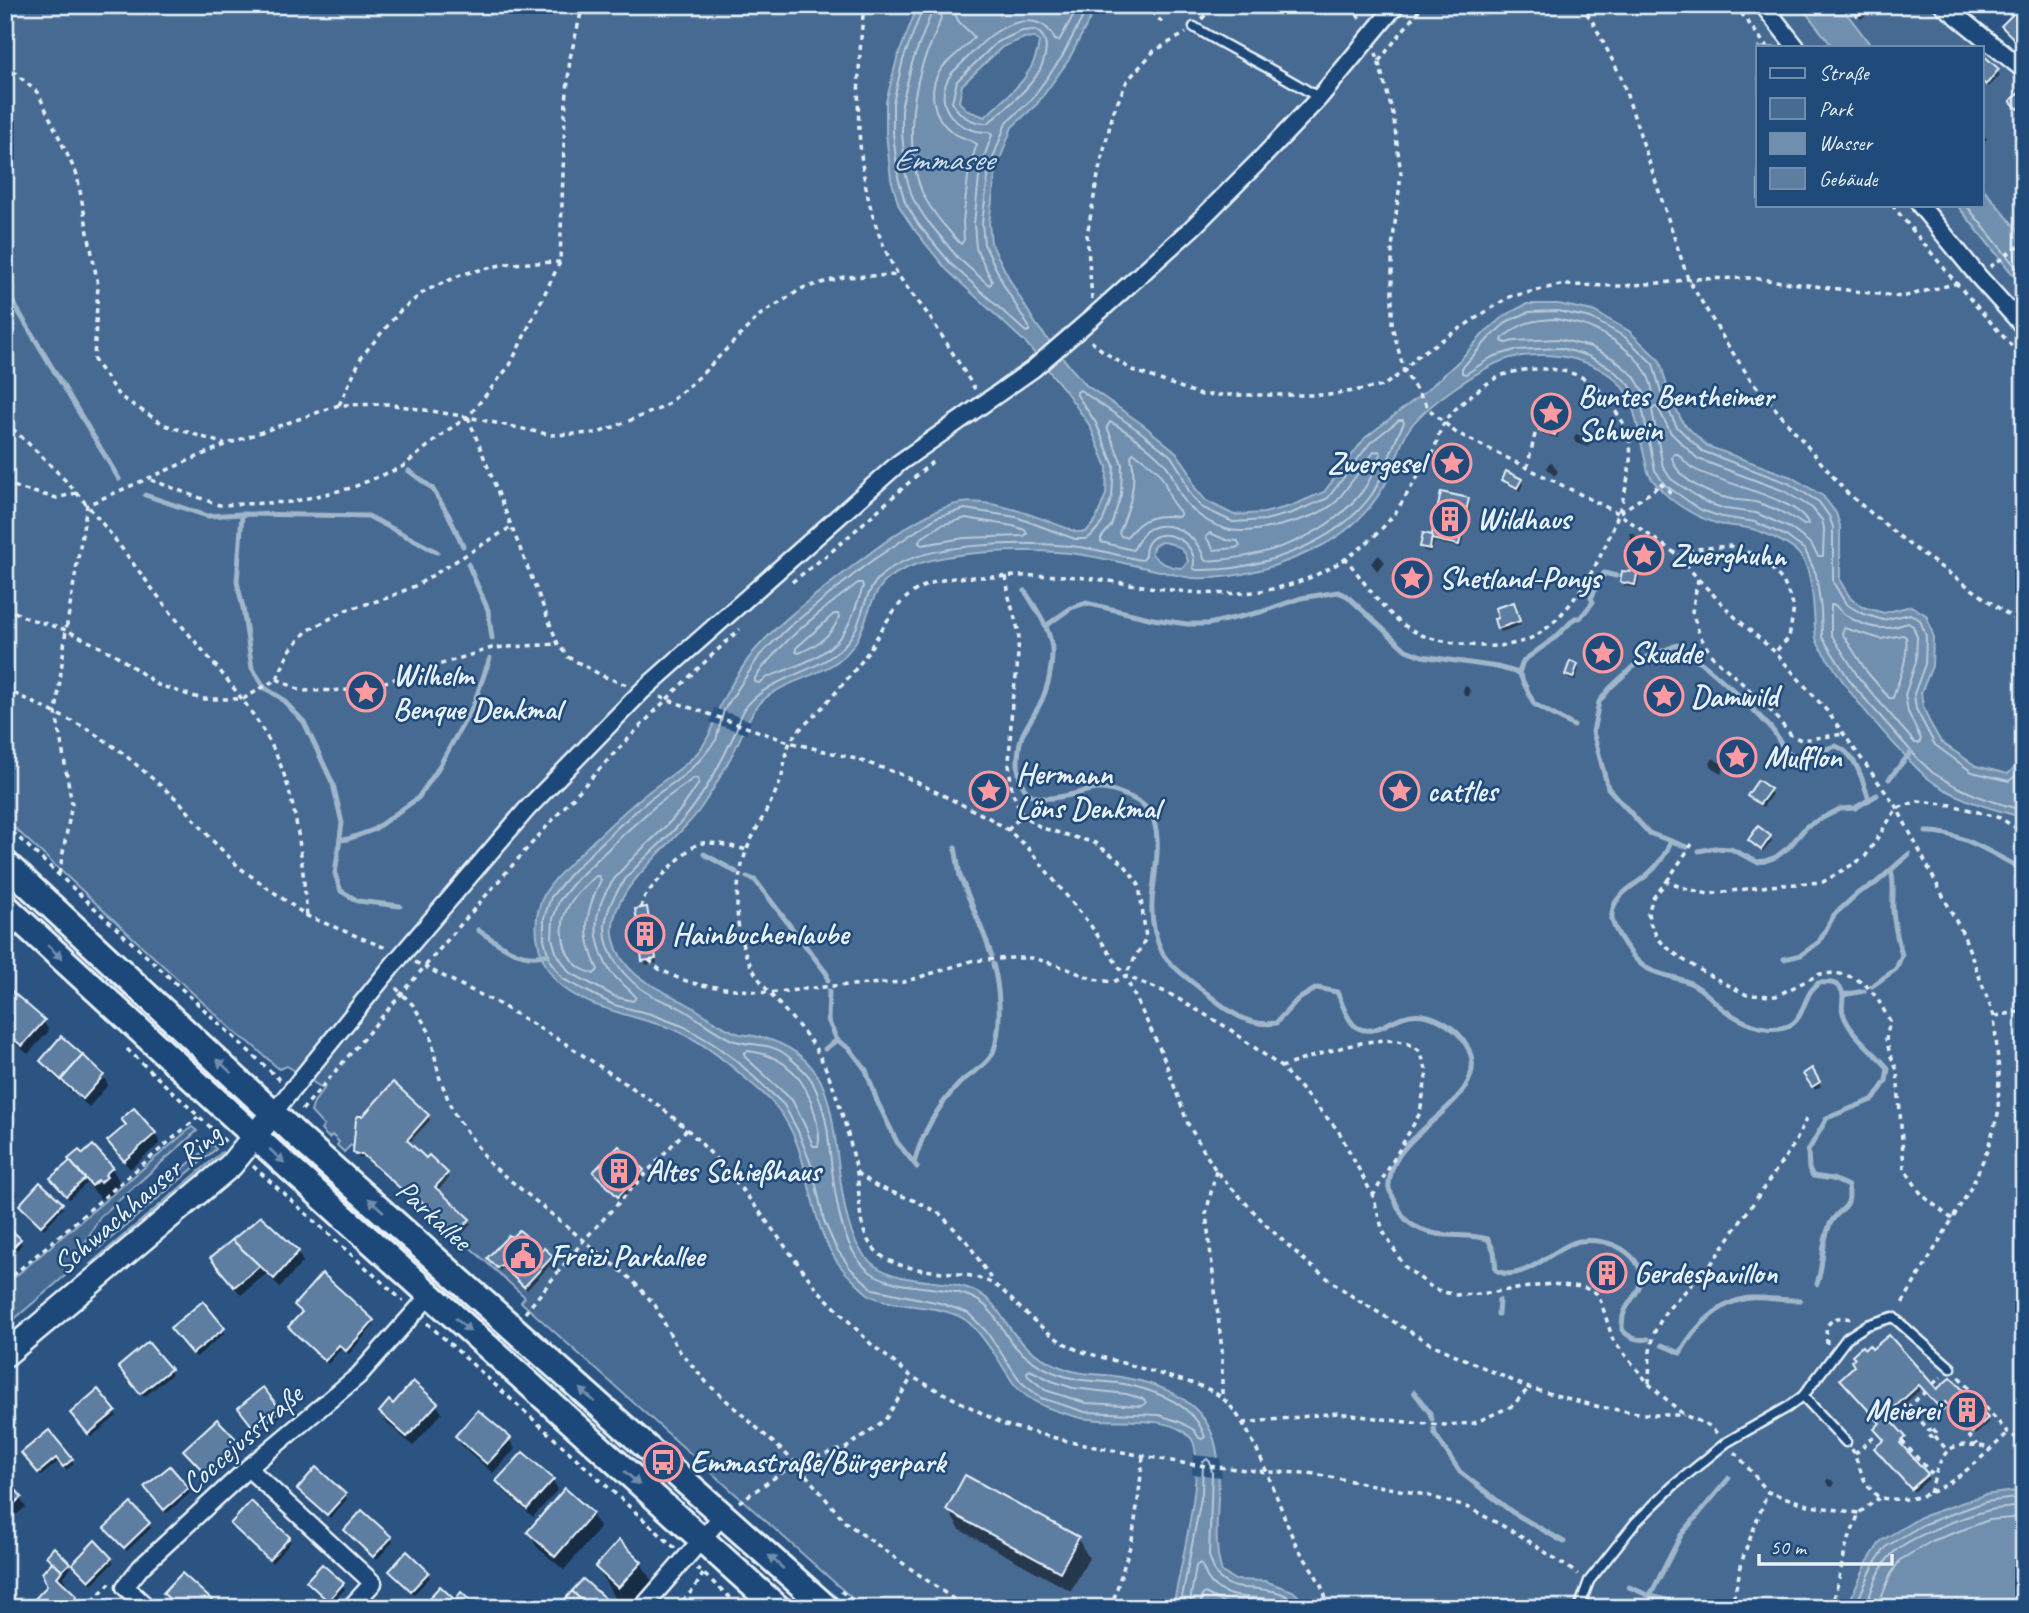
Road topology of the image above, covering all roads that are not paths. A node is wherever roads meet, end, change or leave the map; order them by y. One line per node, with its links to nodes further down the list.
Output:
1 (1396, 5): 7 (street)
2 (1763, 5): 5 (street)
3 (1943, 5): 6 (street)
4 (1197, 25): 7 (lane)
5 (1795, 46)
6 (2024, 69)
7 (1319, 98): 12 (street)
8 (1921, 206): 9 (street)
9 (2024, 327)
10 (5, 863): 12 (main road, Parkallee, one-way to 10)
11 (10, 920): 13 (main road, Parkallee, one-way to 13)
12 (281, 1103): 13 (main road, Schwachhauser Ring); 20 (main road, Parkallee, one-way to 12)
13 (241, 1144): 14 (main road, Parkallee, one-way to 14); 15 (main road, Schwachhauser Ring)
14 (422, 1303): 19 (street, Coccejusstraße); 21 (main road, Parkallee, one-way to 21)
15 (5, 1355)
16 (1951, 1368): 17 (lane)
17 (1803, 1396): 18 (lane); 27 (lane)
18 (1846, 1442)
19 (247, 1468): 22 (street, Coccejusstraße); 23 (street)
20 (731, 1509): 21 (street); 26 (main road, Parkallee, one-way to 20)
21 (694, 1549): 24 (street); 25 (main road, Parkallee)
22 (148, 1608)
23 (351, 1608)
24 (642, 1608)
25 (778, 1608)
26 (827, 1608)
27 (1578, 1608)

